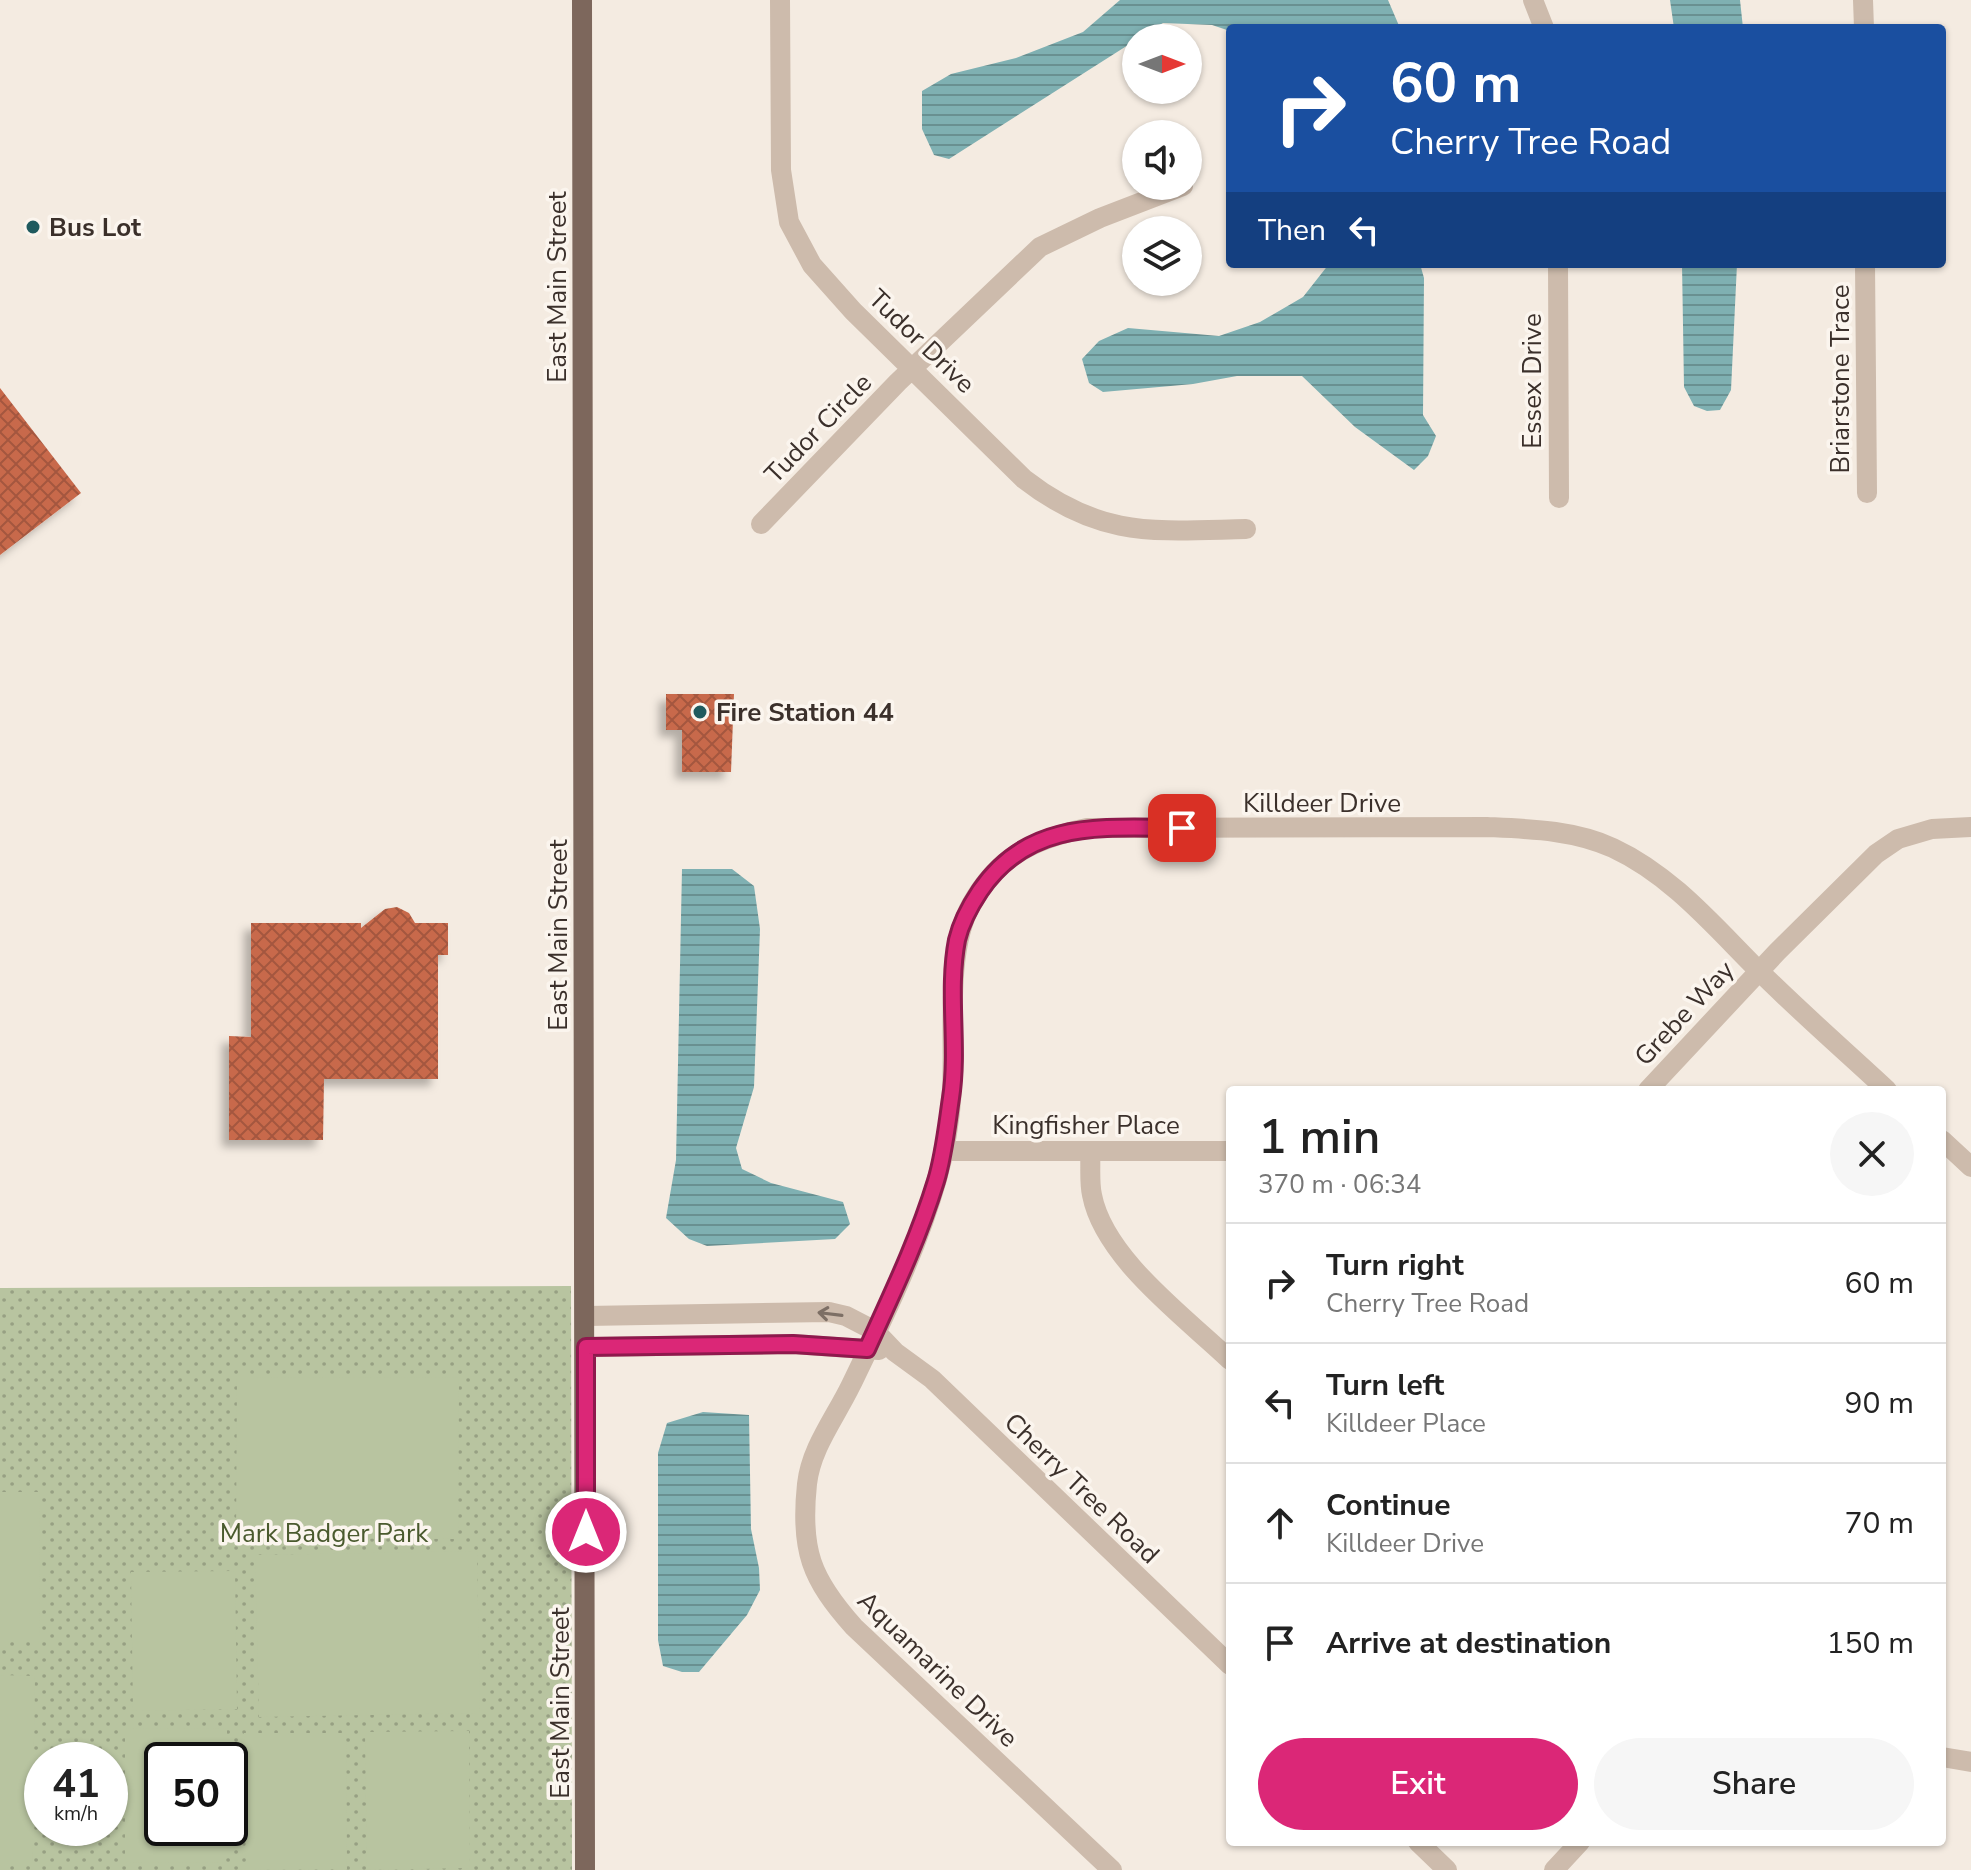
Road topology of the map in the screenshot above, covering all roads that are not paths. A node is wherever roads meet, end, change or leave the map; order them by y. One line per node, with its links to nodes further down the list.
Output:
1 (582, 0): 24 (main road, East Main Street)
2 (780, 0): 10 (street, Tudor Drive)
3 (1533, 0): 5 (street)
4 (1863, 0): 6 (street)
5 (1542, 24)
6 (1864, 24)
7 (1147, 200): 10 (street, Tudor Circle)
8 (1558, 268): 12 (street, Essex Drive)
9 (1865, 268): 11 (street, Briarstone Trace)
10 (913, 368): 13 (street, Tudor Circle); 14 (street, Tudor Drive)
11 (1867, 493)
12 (1559, 498)
13 (761, 524)
14 (1246, 529)
15 (1971, 827): 16 (street, Grebe Way)
16 (1758, 971): 17 (street, Grebe Way); 18 (street, Killdeer Drive); 20 (street, Killdeer Drive)
17 (1652, 1086)
18 (1883, 1086)
19 (1946, 1144): 23 (street)
20 (943, 1151): 22 (street, Kingfisher Place); 25 (street, Killdeer Drive)
21 (1226, 1151): 22 (street, Kingfisher Place)
22 (1090, 1152): 27 (street)
23 (1971, 1167)
24 (586, 1316): 25 (street, Cherry Tree Road, one-way to 24); 26 (main road, East Main Street)
25 (871, 1339): 26 (street); 28 (street, Cherry Tree Road); 34 (street, Aquamarine Drive)
26 (586, 1347): 33 (main road, East Main Street)
27 (1226, 1356)
28 (1226, 1661)
29 (1946, 1758): 30 (street)
30 (1971, 1762)
31 (1422, 1846): 35 (street)
32 (1576, 1846): 36 (street)
33 (585, 1870)
34 (1112, 1870)
35 (1447, 1870)
36 (1554, 1870)

